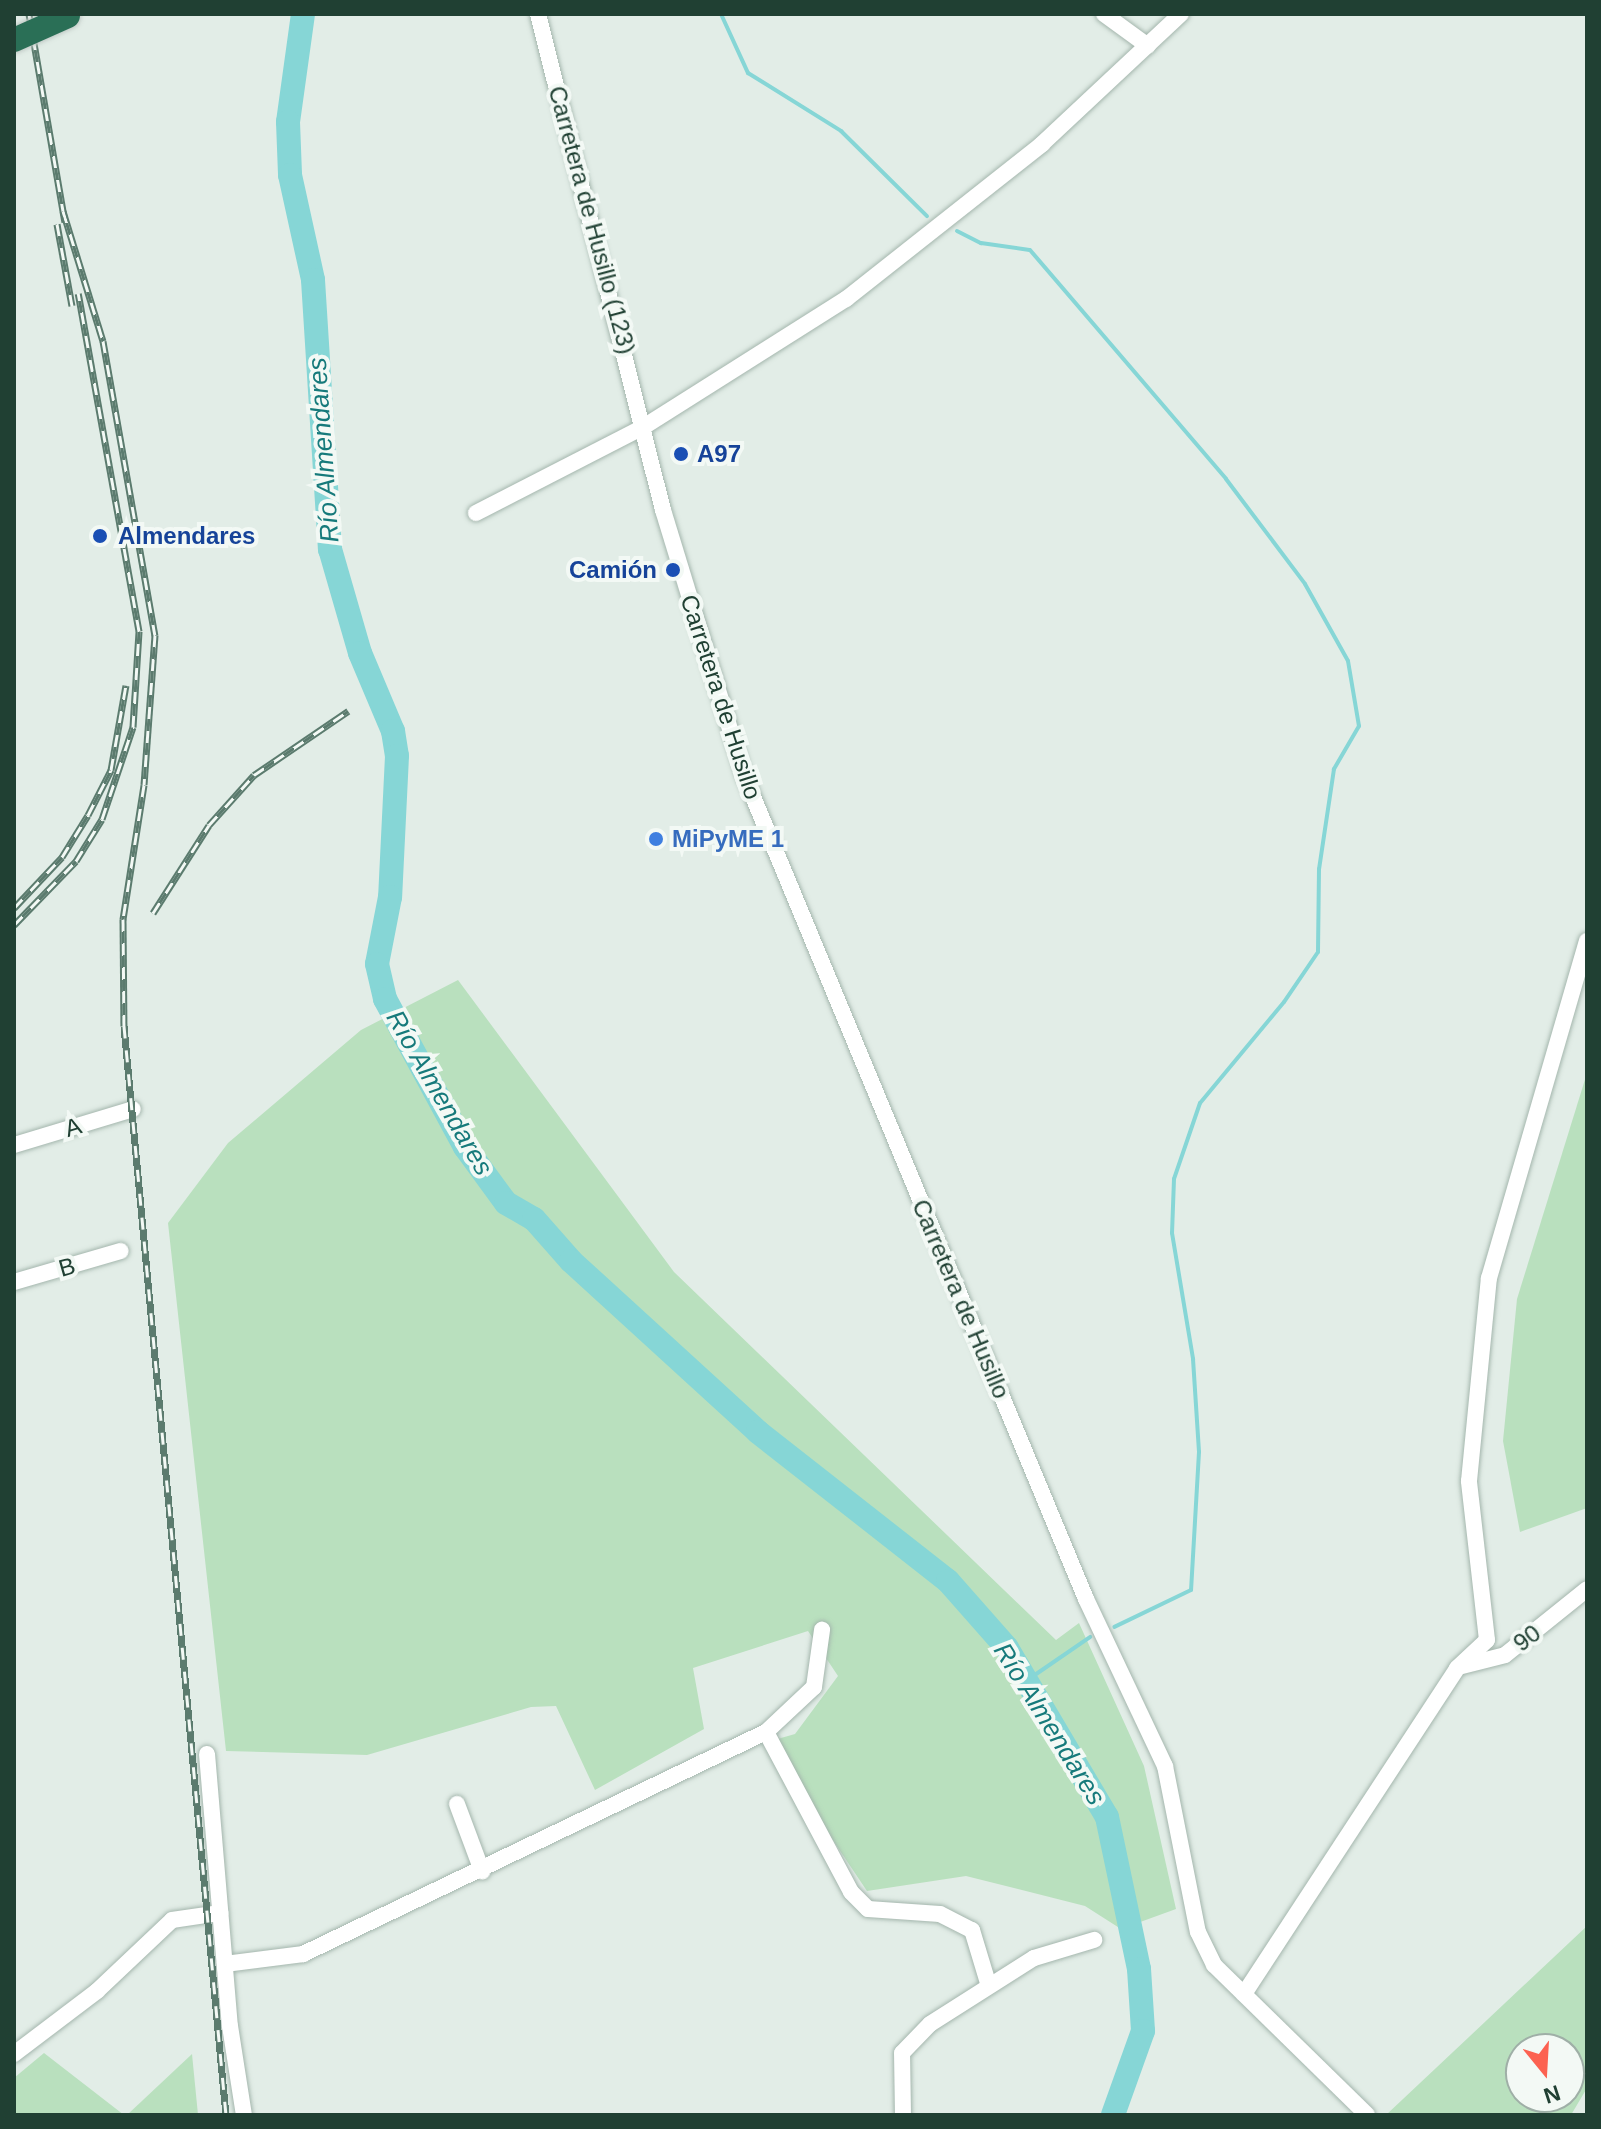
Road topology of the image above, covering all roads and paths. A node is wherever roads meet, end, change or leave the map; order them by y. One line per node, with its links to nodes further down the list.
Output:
1 (538, 14): 7 (street, Carretera de Husillo (123))
2 (1104, 14): 6 (street)
3 (1181, 14): 6 (street)
4 (68, 16): 5 (highway, bridge)
5 (14, 40)
6 (1148, 46): 7 (street)
7 (645, 426): 8 (street); 25 (street, Carretera de Husillo)
8 (476, 513)
9 (1587, 941): 16 (street)
10 (133, 1109): 11 (street, A)
11 (14, 1145)
12 (121, 1251): 13 (street, B)
13 (14, 1282)
14 (1587, 1589): 16 (street, 90)
15 (822, 1630): 17 (street)
16 (1457, 1668): 25 (street)
17 (766, 1732): 20 (street); 24 (street)
18 (207, 1754): 21 (street)
19 (457, 1804): 20 (street)
20 (482, 1871): 23 (street)
21 (220, 1913): 23 (street); 26 (street)
22 (1094, 1940): 24 (street)
23 (225, 1964): 27 (street)
24 (988, 1983): 28 (street)
25 (1244, 1994): 29 (street, Carretera de Husillo)
26 (14, 2054)
27 (244, 2115)
28 (903, 2115)
29 (1367, 2115)

